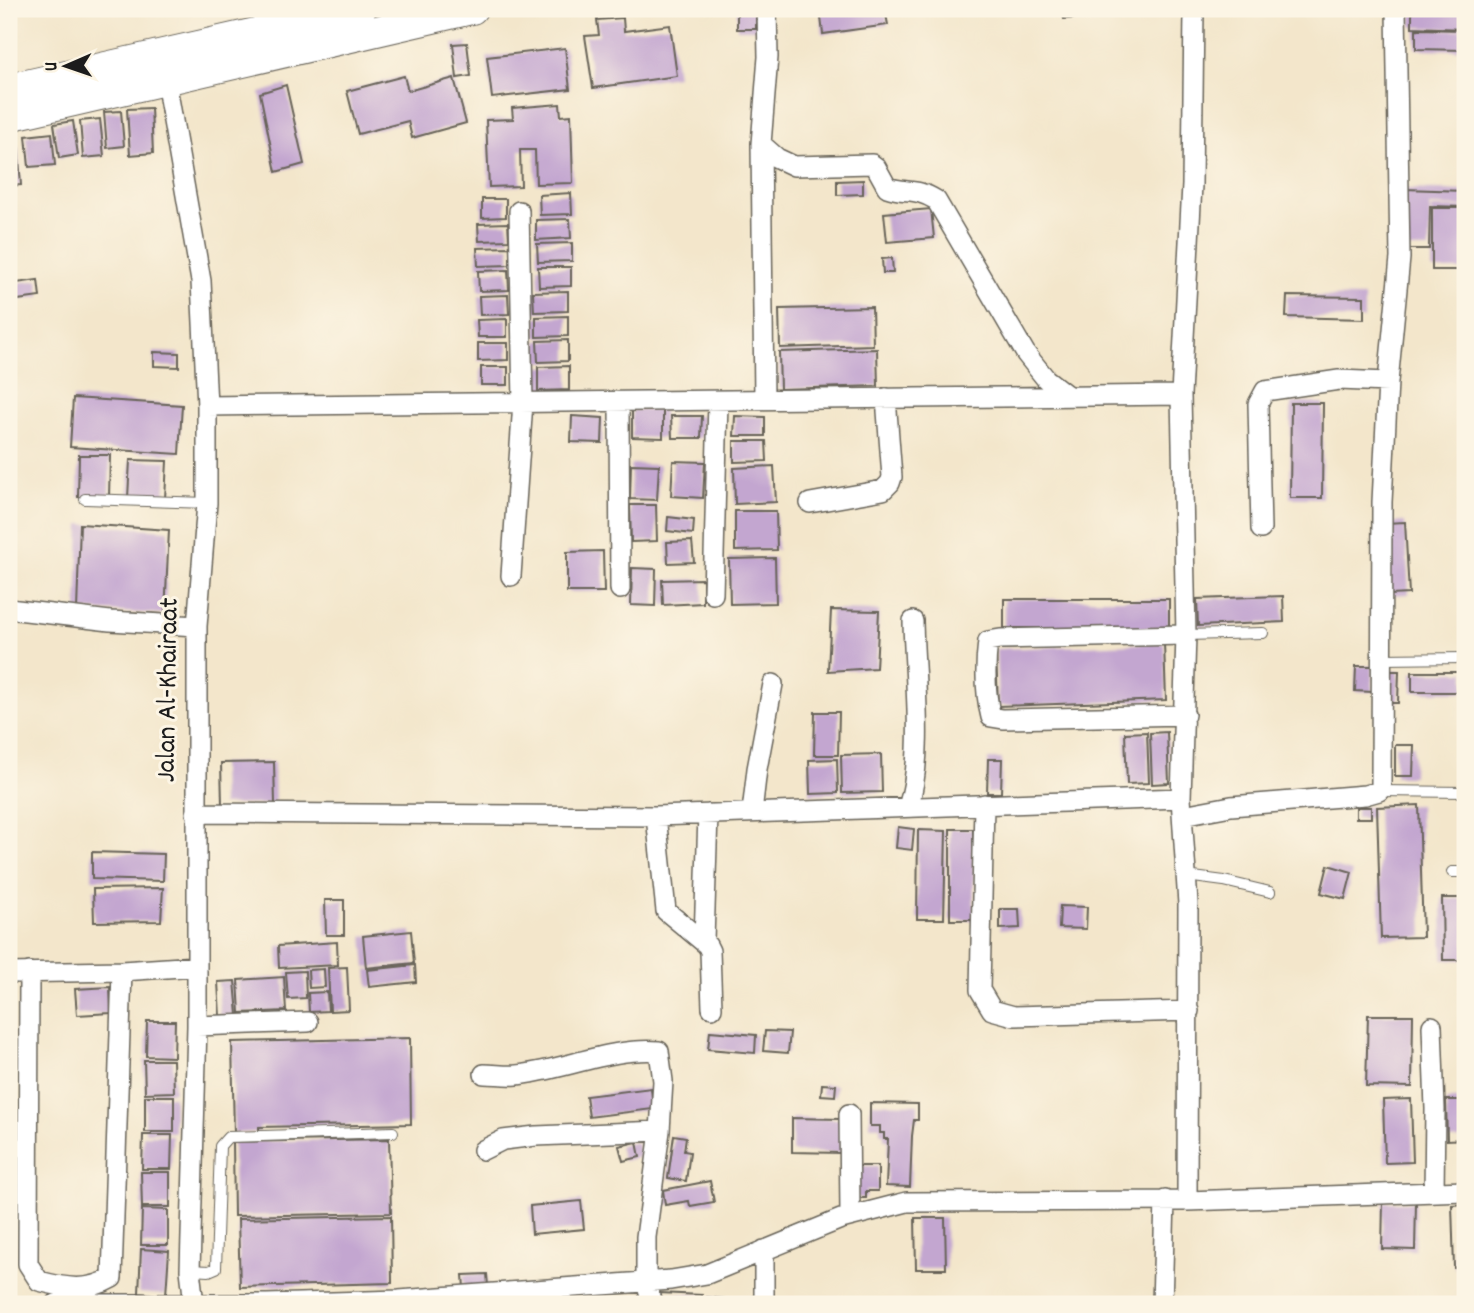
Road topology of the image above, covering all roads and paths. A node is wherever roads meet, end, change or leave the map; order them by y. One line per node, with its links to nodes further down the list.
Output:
1 (361, 9): 7 (main road)
2 (472, 9): 6 (main road)
3 (767, 9): 9 (street)
4 (1194, 9): 12 (street)
5 (1396, 9): 11 (street)
6 (166, 80): 8 (main road); 19 (street, Jalan Al-Khairaat)
7 (9, 89)
8 (9, 116)
9 (761, 144): 13 (street); 14 (street)
10 (519, 211): 17 (street)
11 (1388, 382): 23 (street); 33 (street)
12 (1181, 395): 13 (street); 31 (street)
13 (1068, 396): 15 (street)
14 (764, 398): 15 (street); 16 (street)
15 (886, 398): 22 (street)
16 (718, 401): 18 (street); 26 (street)
17 (523, 402): 18 (street); 19 (street); 24 (street)
18 (619, 403): 25 (street)
19 (207, 406): 21 (street, Jalan Al-Khairaat)
20 (85, 499): 21 (lane)
21 (207, 503): 29 (street, Jalan Al-Khairaat)
22 (810, 503)
23 (1261, 529)
24 (510, 576)
25 (620, 589)
26 (713, 594)
27 (9, 609): 29 (street)
28 (913, 621): 39 (street)
29 (197, 625): 42 (street, Jalan Al-Khairaat)
30 (1263, 633): 31 (lane)
31 (1186, 635): 35 (street); 35 (street)
32 (1465, 658): 33 (lane)
33 (1382, 659): 36 (street)
34 (773, 684): 41 (street)
35 (1185, 715): 40 (street)
36 (1379, 791): 37 (lane); 40 (street)
37 (1465, 792)
38 (984, 804): 39 (street); 40 (street); 55 (street)
39 (908, 807): 41 (street)
40 (1182, 807): 47 (street)
41 (752, 812): 43 (street)
42 (196, 813): 44 (street); 50 (street, Jalan Al-Khairaat)
43 (708, 814): 44 (street); 49 (street)
44 (656, 816): 49 (street)
45 (1452, 872): 46 (lane)
46 (1465, 872)
47 (1186, 876): 48 (lane); 55 (street)
48 (1270, 892)
49 (704, 940): 54 (street)
50 (196, 966): 51 (street); 57 (street, Jalan Al-Khairaat)
51 (122, 971): 52 (street); 52 (street)
52 (29, 972): 53 (street)
53 (9, 973)
54 (712, 1008)
55 (1189, 1011): 67 (street)
56 (308, 1022): 57 (street)
57 (197, 1026): 70 (street, Jalan Al-Khairaat)
58 (1432, 1026): 65 (street)
59 (484, 1074): 61 (street)
60 (849, 1114): 68 (street)
61 (660, 1131): 63 (street); 71 (street)
62 (393, 1132): 70 (lane)
63 (483, 1150)
64 (1465, 1191): 65 (street)
65 (1434, 1192): 67 (street)
66 (1165, 1200): 67 (street); 68 (street); 77 (street)
67 (1187, 1201)
68 (850, 1215): 69 (street)
69 (764, 1250): 71 (street); 76 (street)
70 (190, 1270): 74 (street, Jalan Al-Khairaat)
71 (646, 1282): 72 (street); 75 (street)
72 (399, 1302): 74 (street)
73 (56, 1304): 74 (street)
74 (194, 1304)
75 (652, 1304)
76 (764, 1304)
77 (1161, 1304)

